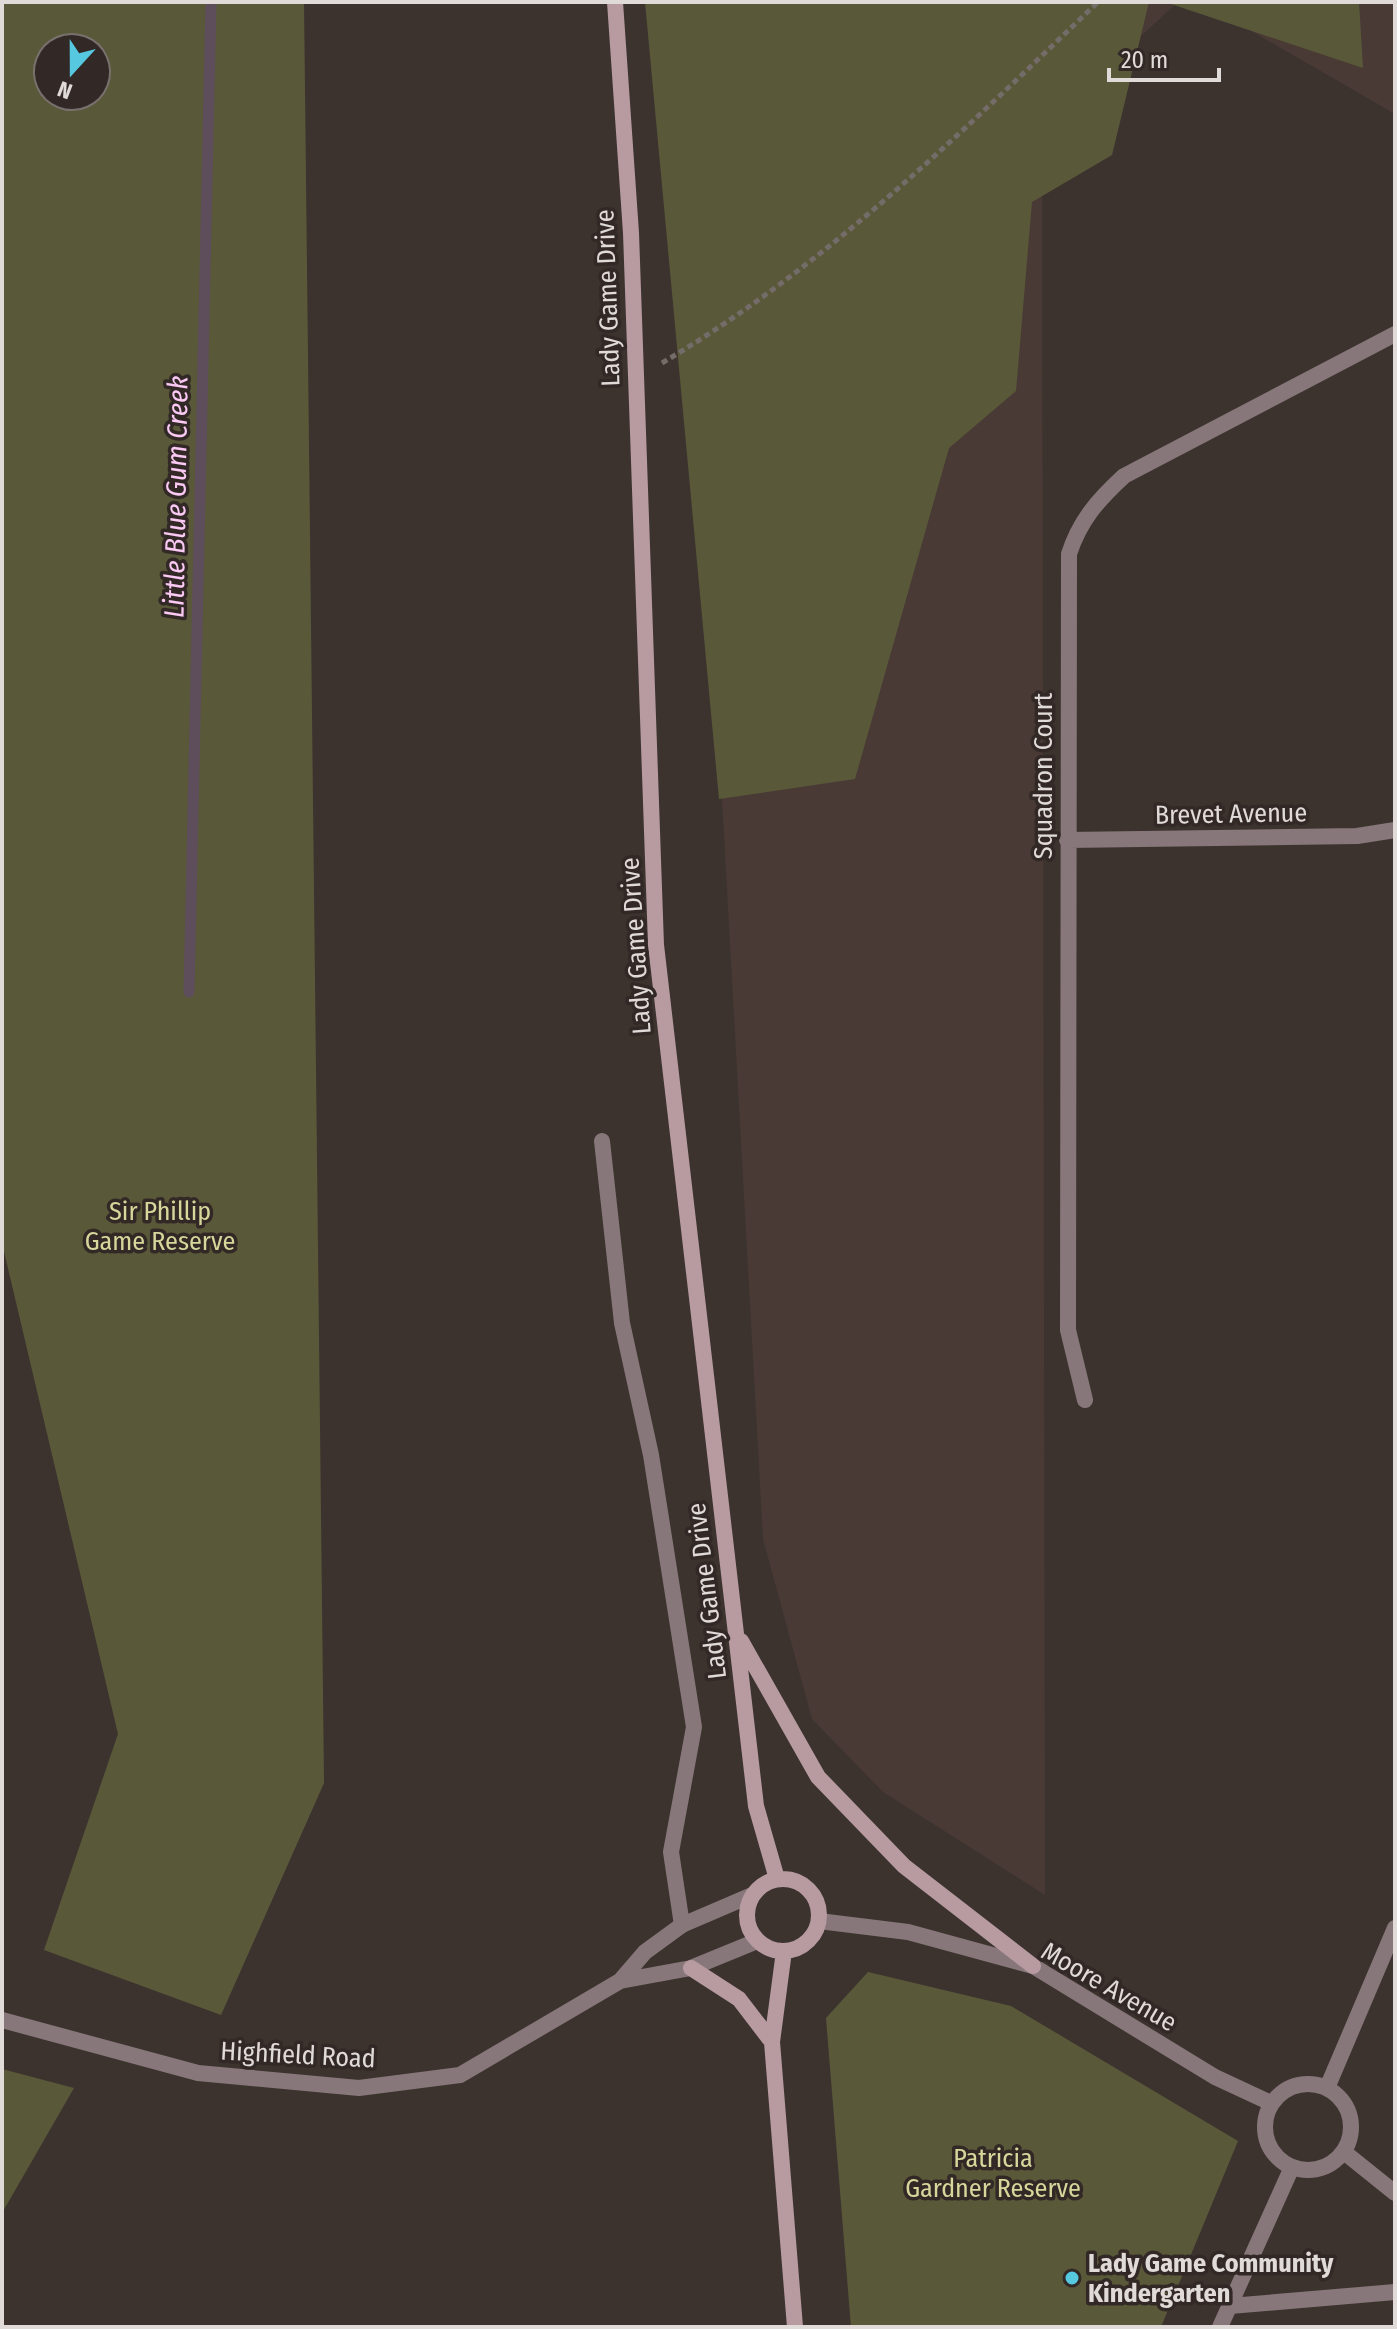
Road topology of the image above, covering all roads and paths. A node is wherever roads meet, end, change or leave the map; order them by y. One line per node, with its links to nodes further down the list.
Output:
1 (615, 2): 4 (main road, Lady Game Drive)
2 (1098, 2): 4 (path)
3 (1395, 334): 6 (street, Squadron Court)
4 (635, 379): 9 (main road, Lady Game Drive)
5 (1395, 830): 6 (street, Brevet Avenue)
6 (1067, 840): 8 (street, Squadron Court)
7 (602, 1141): 13 (street)
8 (1085, 1400)
9 (736, 1633): 10 (main road, Lady Game Drive); 17 (main road)
10 (777, 1879): 11 (main road); 12 (main road)
11 (752, 1895): 13 (street, Highfield Road); 15 (main road)
12 (819, 1921): 16 (main road); 17 (street, Moore Avenue)
13 (682, 1925): 19 (street, Highfield Road)
14 (1395, 1928): 22 (street)
15 (757, 1941): 16 (main road); 18 (street, Highfield Road)
16 (784, 1951): 21 (main road)
17 (1033, 1966): 23 (street, Moore Avenue)
18 (691, 1968): 19 (street, Highfield Road); 21 (main road)
19 (620, 1981): 20 (street, Highfield Road)
20 (2, 2020)
21 (772, 2042): 29 (main road)
22 (1327, 2088): 23 (street); 24 (street)
23 (1271, 2103): 25 (street)
24 (1344, 2152): 25 (street); 26 (street)
25 (1292, 2167): 28 (street)
26 (1395, 2193)
27 (1395, 2292): 28 (street)
28 (1230, 2306): 30 (street)
29 (795, 2327)
30 (1220, 2327)

